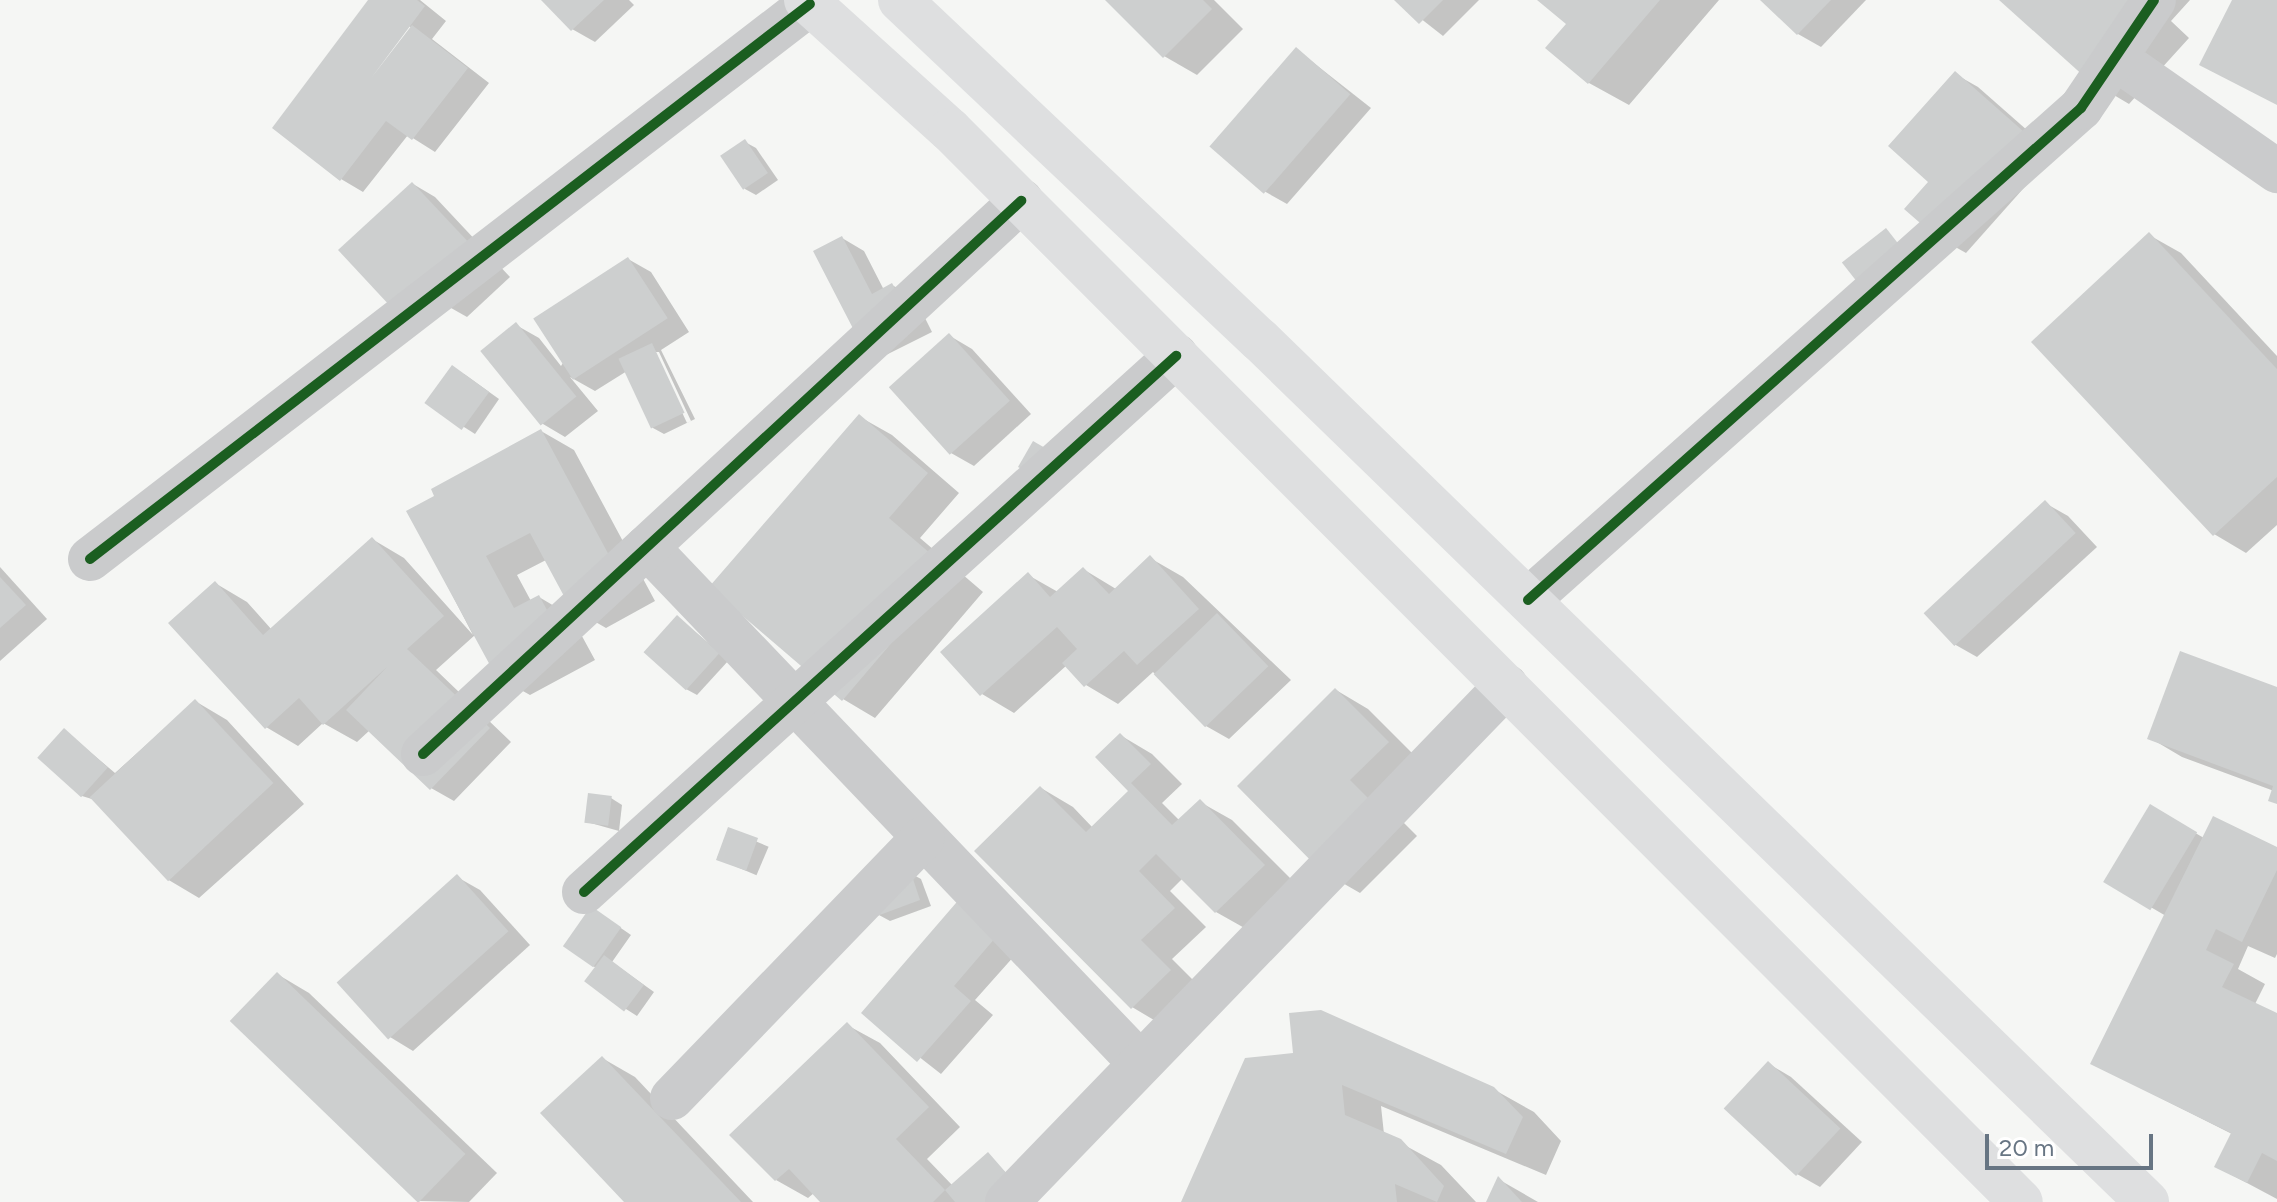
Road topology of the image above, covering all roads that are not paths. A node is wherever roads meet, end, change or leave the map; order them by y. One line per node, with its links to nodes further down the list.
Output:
1 (900, 0): 10 (highway)
2 (2154, 0): 4 (street)
3 (808, 2): 6 (highway); 9 (street)
4 (2115, 58): 5 (street); 10 (street)
5 (2277, 171)
6 (1021, 201): 7 (highway); 8 (street)
7 (1176, 356): 11 (highway); 12 (street)
8 (647, 547): 12 (street); 13 (street)
9 (90, 559)
10 (1528, 600): 20 (highway)
11 (1506, 686): 16 (street); 19 (highway)
12 (792, 703): 14 (street); 15 (street)
13 (423, 754)
14 (923, 838): 16 (street); 17 (street)
15 (584, 892)
16 (1140, 1063): 18 (street)
17 (672, 1098)
18 (1007, 1202)
19 (2021, 1202)
20 (2147, 1202)

